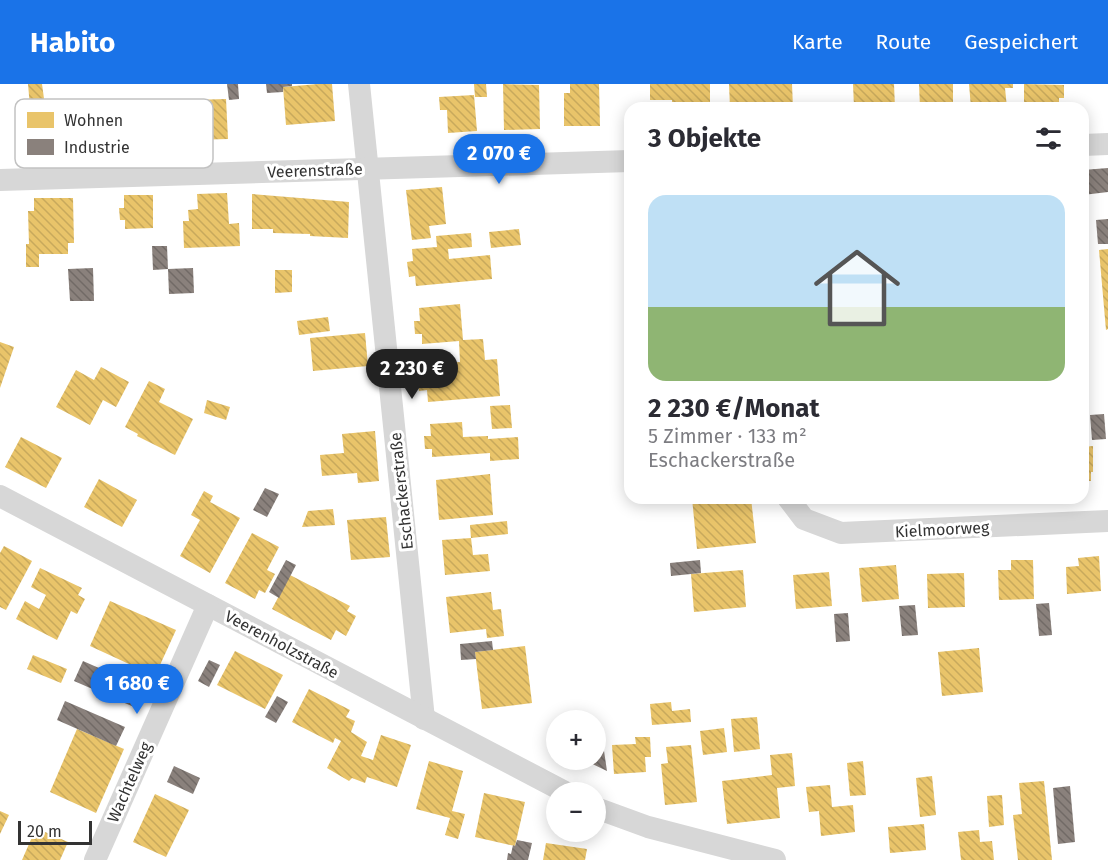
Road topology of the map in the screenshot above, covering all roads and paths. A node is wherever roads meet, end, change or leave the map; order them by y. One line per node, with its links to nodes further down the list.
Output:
1 (359, 84): 5 (street, Eschackerstraße)
2 (1089, 144): 3 (street)
3 (1108, 144)
4 (624, 161): 5 (street, Veerenstraße)
5 (368, 168): 6 (street, Veerenstraße); 11 (street, Eschackerstraße)
6 (0, 180)
7 (0, 496): 10 (street, Veerenholzstraße)
8 (793, 504): 9 (street, Kielmoorweg)
9 (1108, 521)
10 (208, 605): 11 (street, Veerenholzstraße); 14 (street, Wachtelweg)
11 (424, 719): 12 (street, Veerenholzstraße)
12 (546, 782)
13 (606, 812): 15 (street)
14 (95, 860)
15 (775, 860)

